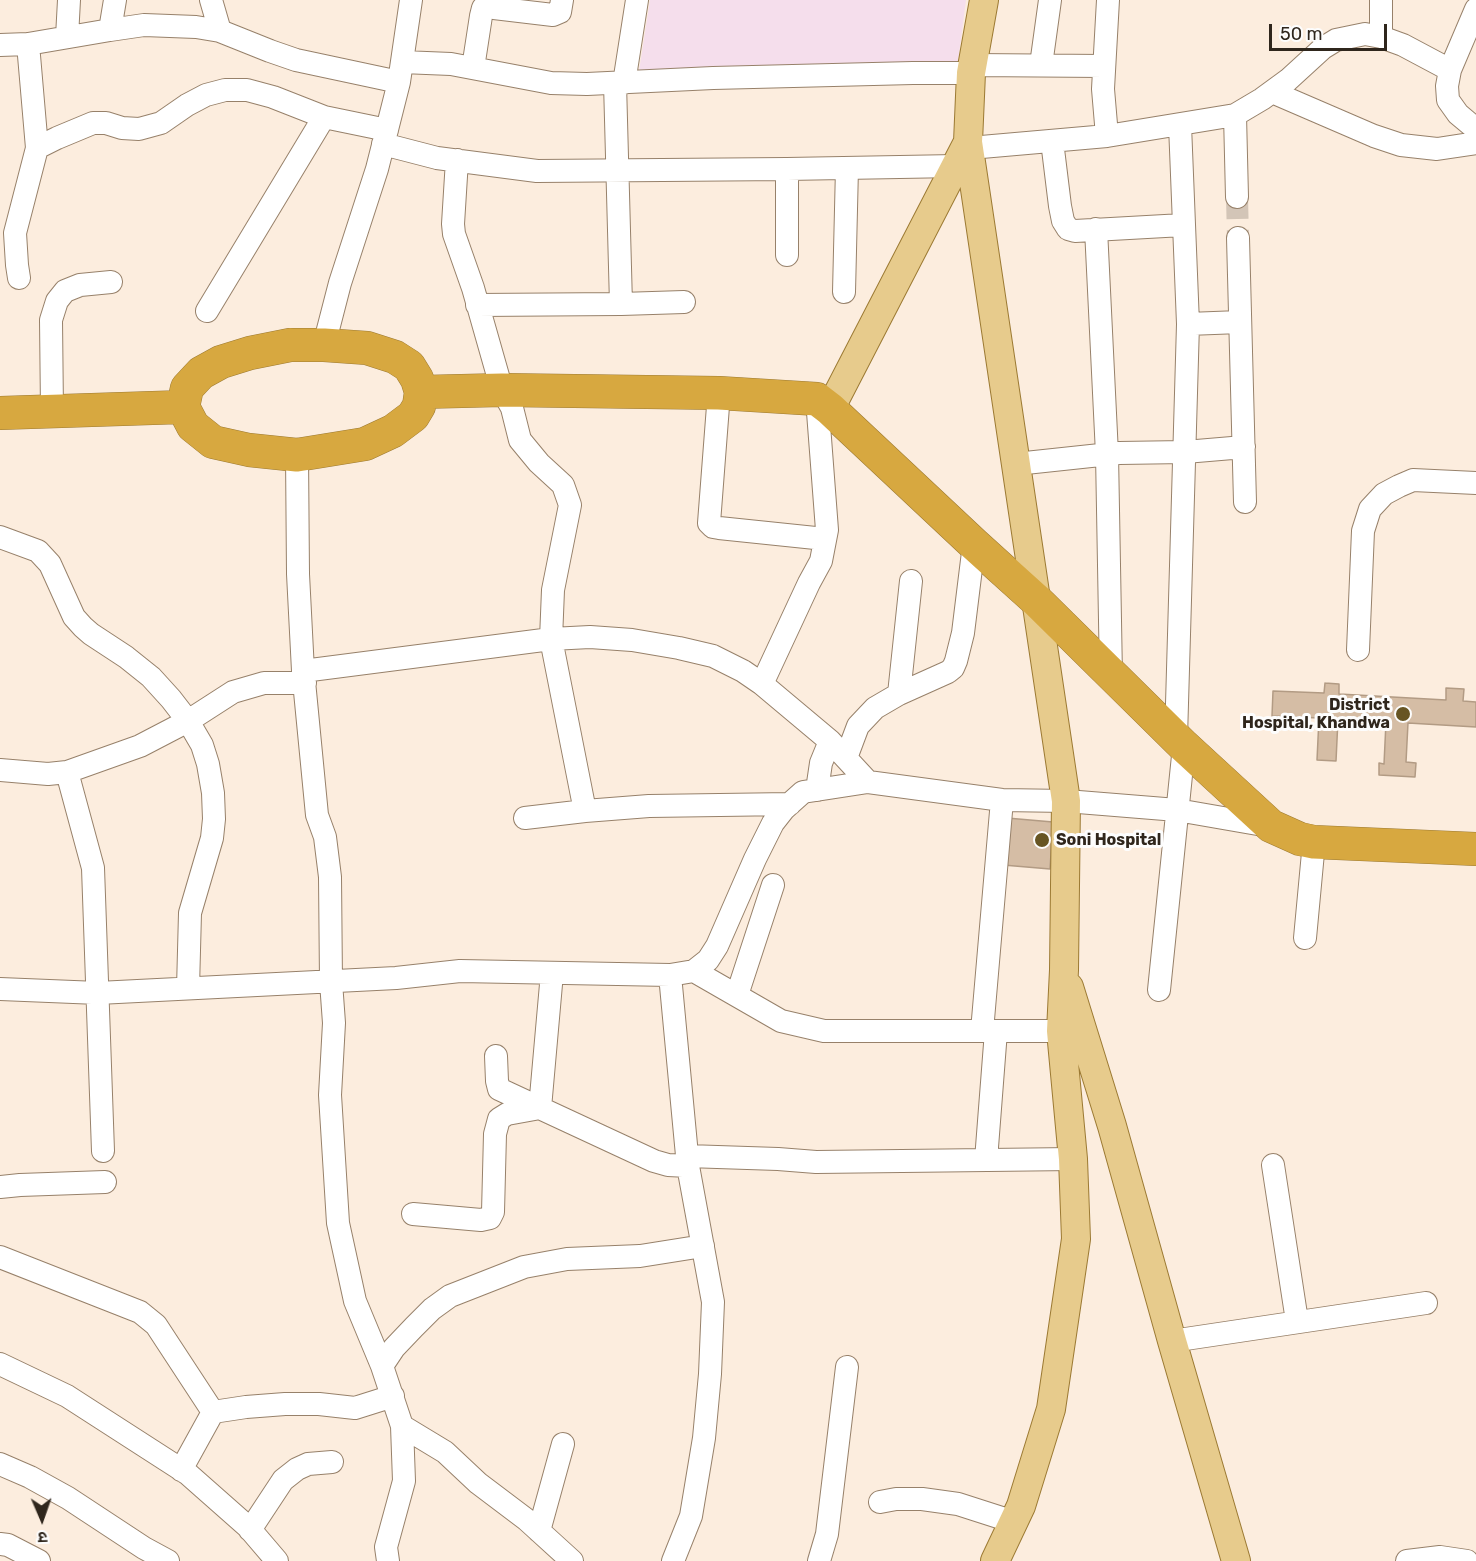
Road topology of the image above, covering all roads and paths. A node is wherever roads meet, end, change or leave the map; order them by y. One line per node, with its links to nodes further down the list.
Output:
1 (69, 0): 15 (street)
2 (115, 0): 13 (street)
3 (211, 0): 14 (street)
4 (411, 0): 24 (street)
5 (562, 0): 11 (street)
6 (637, 0): 25 (street)
7 (984, 0): 22 (main road)
8 (1050, 0): 19 (street)
9 (1108, 0): 20 (street)
10 (1381, 0): 16 (street)
11 (490, 2): 21 (street)
12 (1476, 9): 23 (street)
13 (110, 30): 14 (street); 15 (street)
14 (220, 31): 24 (street)
15 (67, 37): 17 (street)
16 (1381, 37): 23 (street); 26 (street)
17 (28, 44): 18 (street); 35 (street)
18 (0, 45)
19 (1041, 65): 20 (street); 22 (street)
20 (1104, 66): 31 (street)
21 (472, 68): 24 (street); 25 (street)
22 (971, 69): 25 (street); 36 (main road)
23 (1450, 69): 30 (street)
24 (400, 72): 32 (street)
25 (619, 83): 40 (street)
26 (1272, 92): 27 (street); 34 (street)
27 (1235, 115): 29 (street); 41 (street)
28 (324, 117): 32 (street); 35 (street); 53 (street)
29 (1180, 124): 31 (street); 42 (street)
30 (1476, 129)
31 (1107, 136): 33 (street)
32 (385, 137): 37 (street); 56 (street)
33 (1052, 141): 36 (street); 43 (street)
34 (1476, 143)
35 (37, 148): 44 (street)
36 (965, 152): 38 (street); 60 (main road); 68 (main road)
37 (458, 160): 40 (street); 52 (street)
38 (848, 168): 39 (street); 49 (street)
39 (787, 169): 40 (street); 46 (street)
40 (616, 171): 51 (street)
41 (1237, 197)
42 (1183, 225): 43 (street); 55 (street)
43 (1096, 229): 66 (street)
44 (8, 233): 47 (street)
45 (1238, 238): 54 (street)
46 (787, 255)
47 (19, 278)
48 (111, 282): 62 (street)
49 (844, 292)
50 (684, 302): 51 (street)
51 (621, 304): 52 (street)
52 (477, 305): 57 (street)
53 (207, 311)
54 (1240, 322): 55 (street); 64 (street)
55 (1188, 324): 65 (street)
56 (324, 345): 58 (highway); 61 (highway)
57 (502, 390): 58 (highway); 59 (highway); 76 (street)
58 (422, 392): 67 (highway)
59 (719, 393): 60 (highway); 72 (street)
60 (824, 404): 72 (street); 73 (highway)
61 (183, 407): 62 (highway); 67 (highway)
62 (52, 411): 63 (highway)
63 (0, 413)
64 (1244, 447): 65 (street); 70 (street)
65 (1185, 452): 66 (street); 84 (street)
66 (1107, 454): 68 (street); 78 (street)
67 (297, 455): 79 (street)
68 (1016, 464): 75 (main road)
69 (1476, 483): 77 (street)
70 (1245, 502)
71 (0, 537): 82 (street)
72 (825, 539): 80 (street)
73 (974, 544): 75 (highway); 81 (street)
74 (911, 581): 81 (street)
75 (1035, 600): 78 (highway); 91 (main road)
76 (551, 639): 79 (street); 80 (street); 94 (street)
77 (1358, 650)
78 (1111, 676): 84 (highway)
79 (304, 677): 82 (street); 106 (street)
80 (762, 684): 83 (street)
81 (899, 693): 85 (street)
82 (188, 721): 87 (street); 107 (street)
83 (830, 741): 85 (street); 89 (street)
84 (1180, 742): 93 (street); 96 (highway)
85 (846, 758): 88 (street)
86 (0, 771): 87 (street)
87 (67, 772): 110 (street)
88 (868, 782): 89 (street); 90 (street)
89 (817, 790): 92 (street)
90 (1002, 800): 91 (street); 112 (street)
91 (1066, 801): 93 (street); 103 (main road)
92 (790, 804): 94 (street); 102 (street)
93 (1177, 810): 96 (street); 109 (street)
94 (585, 811): 95 (street)
95 (525, 818)
96 (1277, 828): 97 (highway); 98 (highway)
97 (1476, 829)
98 (1314, 842): 99 (highway); 101 (street)
99 (1476, 849)
100 (773, 885): 111 (street)
101 (1305, 938)
102 (694, 970): 105 (street); 111 (street)
103 (1064, 970): 113 (main road); 128 (main road)
104 (552, 974): 105 (street); 106 (street); 115 (street)
105 (670, 975): 119 (street)
106 (331, 982): 107 (street); 130 (street)
107 (188, 988): 110 (street)
108 (0, 989): 110 (street)
109 (1159, 990)
110 (98, 993): 116 (street)
111 (737, 995): 112 (street)
112 (989, 1031): 113 (street); 118 (street)
113 (1061, 1031): 117 (main road)
114 (496, 1056): 115 (street)
115 (540, 1108): 119 (street); 123 (street)
116 (103, 1151)
117 (1073, 1159): 118 (street); 140 (main road)
118 (986, 1160): 119 (street)
119 (687, 1161): 124 (street)
120 (1272, 1165): 127 (street)
121 (105, 1182): 122 (street)
122 (0, 1187)
123 (413, 1214)
124 (703, 1246): 130 (street); 150 (street)
125 (0, 1257): 133 (street)
126 (1426, 1303): 127 (street)
127 (1297, 1321): 128 (street)
128 (1172, 1341): 153 (main road)
129 (0, 1364): 138 (street)
130 (382, 1366): 132 (street)
131 (847, 1367): 151 (street)
132 (393, 1396): 133 (street); 134 (street)
133 (213, 1412): 138 (street)
134 (402, 1426): 142 (street); 148 (street)
135 (563, 1444): 142 (street)
136 (332, 1462): 141 (street)
137 (0, 1464): 144 (street)
138 (181, 1470): 141 (street)
139 (880, 1502): 140 (street)
140 (1014, 1522): 152 (main road)
141 (250, 1530): 147 (street)
142 (539, 1531): 149 (street)
143 (0, 1544): 145 (street)
144 (139, 1555): 146 (street)
145 (39, 1561)
146 (168, 1561)
147 (277, 1561)
148 (388, 1561)
149 (572, 1561)
150 (673, 1561)
151 (819, 1561)
152 (995, 1561)
153 (1236, 1561)
154 (1407, 1561): 155 (street)
155 (1467, 1561)

